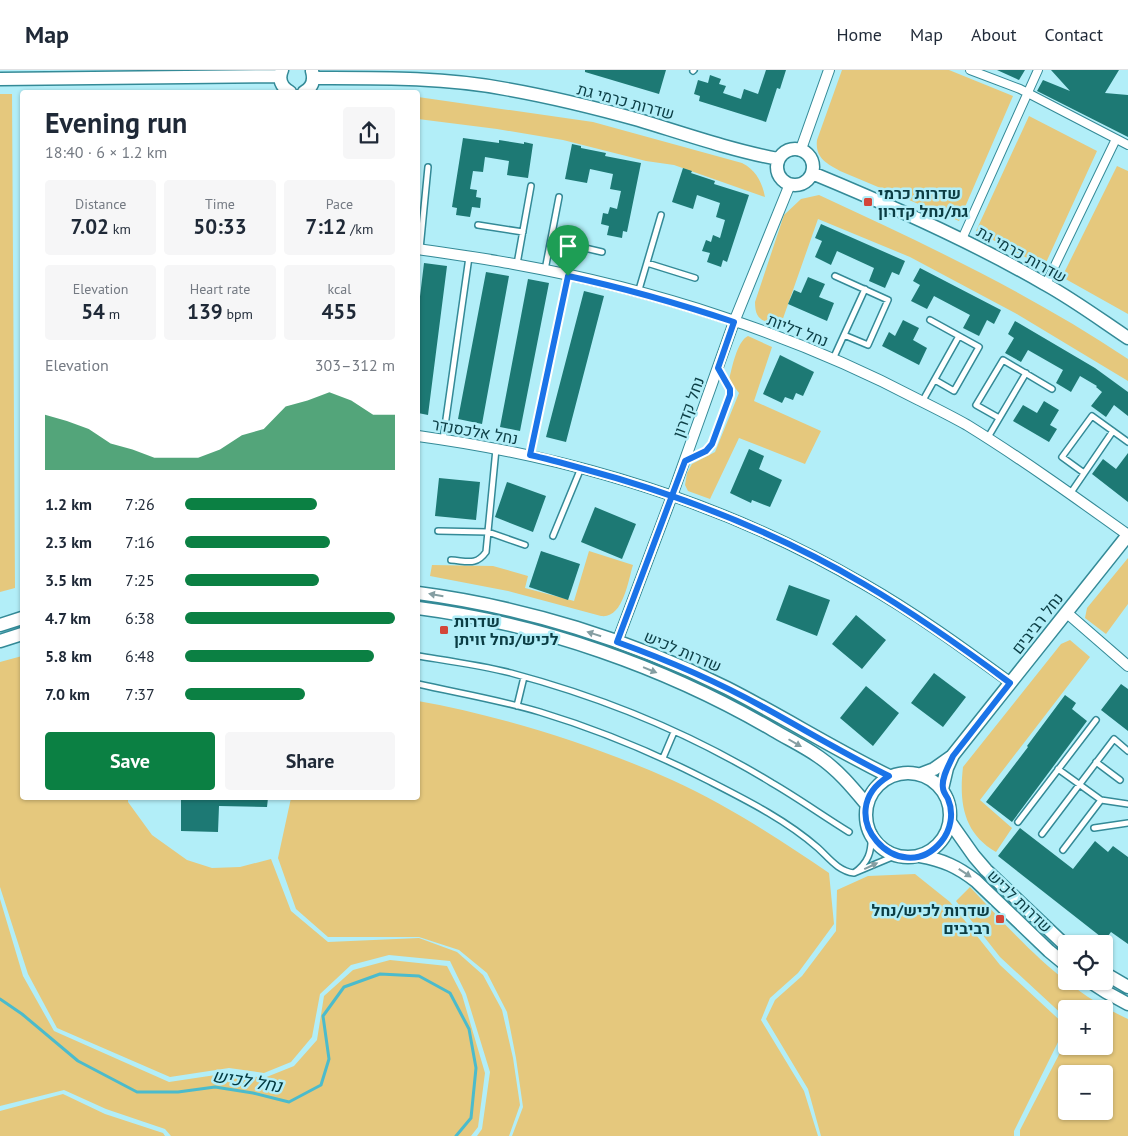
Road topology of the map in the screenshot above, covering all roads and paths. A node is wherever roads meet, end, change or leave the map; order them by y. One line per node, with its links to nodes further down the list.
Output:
1 (828, 70): 12 (street)
2 (970, 70): 9 (street)
3 (1038, 70): 9 (street)
4 (281, 73): 6 (street); 7 (street)
5 (312, 74): 8 (street); 13 (street, שדרות כרמי גת)
6 (0, 79)
7 (288, 90)
8 (307, 90)
9 (1026, 93): 10 (street); 24 (street)
10 (1116, 139): 11 (street); 36 (street)
11 (1128, 145)
12 (801, 149): 13 (street); 15 (street)
13 (778, 159): 16 (street)
14 (428, 167): 20 (lane)
15 (812, 173): 16 (street); 24 (street, שדרות כרמי גת)
16 (790, 184): 40 (street, נחל קדרון)
17 (530, 186): 23 (lane)
18 (560, 197): 25 (lane)
19 (420, 211): 20 (lane)
20 (424, 211): 26 (lane)
21 (661, 214): 30 (lane)
22 (478, 225): 23 (lane)
23 (523, 232): 31 (lane)
24 (962, 239): 36 (street, שדרות כרמי גת)
25 (551, 240): 28 (lane); 32 (lane)
26 (420, 241)
27 (420, 249): 29 (street, נחל דליות)
28 (602, 252)
29 (469, 257): 31 (street, נחל דליות); 54 (lane)
30 (647, 263): 35 (lane); 38 (lane)
31 (517, 264): 32 (street, נחל דליות)
32 (545, 270): 33 (street, נחל דליות)
33 (568, 276): 38 (street, נחל דליות); 57 (lane)
34 (835, 276): 37 (lane)
35 (695, 278)
36 (1046, 284): 43 (street, שדרות כרמי גת)
37 (864, 290): 41 (lane); 41 (lane)
38 (638, 293): 40 (street, נחל דליות)
39 (930, 320): 42 (lane)
40 (734, 322): 44 (street, נחל דליות); 45 (street, נחל קדרון)
41 (844, 335): 44 (lane)
42 (959, 336): 47 (lane); 47 (lane)
43 (1128, 338)
44 (833, 360): 49 (street, נחל דליות)
45 (718, 368): 58 (street, נחל קדרון); 58 (lane)
46 (1026, 373): 48 (lane); 50 (lane); 50 (lane)
47 (934, 380): 49 (lane)
48 (1052, 389)
49 (922, 402): 53 (street, נחל דליות)
50 (999, 418): 53 (lane)
51 (1112, 431): 55 (lane); 60 (lane); 60 (lane)
52 (420, 436): 54 (street, נחל אלכסנדר)
53 (987, 439): 61 (street, נחל דליות)
54 (443, 440): 56 (street, נחל אלכסנדר)
55 (1128, 442)
56 (496, 449): 57 (street, נחל אלכסנדר); 64 (lane)
57 (530, 455): 59 (street, נחל אלכסנדר)
58 (685, 461): 62 (street, נחל קדרון)
59 (581, 468): 62 (street, נחל אלכסנדר); 66 (lane)
60 (1084, 473): 61 (lane)
61 (1070, 494): 65 (street, נחל דליות)
62 (672, 496): 76 (street, נחל קדרון); 80 (street, נחל אלכסנדר)
63 (438, 532): 64 (lane)
64 (488, 532): 67 (lane); 68 (lane)
65 (1128, 535): 71 (street, נחל רביבים)
66 (553, 536)
67 (525, 545)
68 (451, 560)
69 (420, 593): 76 (street, שדרות לכיש, one-way to 69)
70 (420, 608): 97 (street, שדרות לכיש, one-way to 97)
71 (1067, 613): 78 (street); 80 (street, נחל רביבים)
72 (20, 619): 73 (street)
73 (0, 624)
74 (20, 635): 75 (street)
75 (0, 641)
76 (617, 642): 91 (street, שדרות לכיש)
77 (420, 656): 79 (lane)
78 (1128, 666)
79 (524, 677): 82 (lane); 84 (lane)
80 (1010, 683): 86 (street, נחל רביבים)
81 (420, 684): 82 (lane)
82 (518, 706): 87 (lane)
83 (1096, 720): 89 (lane)
84 (674, 732): 87 (lane); 102 (lane)
85 (1128, 751): 88 (lane)
86 (953, 756): 90 (street, נחל רביבים); 94 (street, נחל רביבים)
87 (663, 758): 108 (lane)
88 (1096, 762): 92 (lane); 93 (lane)
89 (1058, 769): 93 (lane); 99 (lane)
90 (922, 774): 91 (street); 94 (street)
91 (889, 776): 97 (street)
92 (1120, 780)
93 (1079, 784): 95 (lane); 103 (lane)
94 (942, 789): 98 (street)
95 (1101, 800): 96 (lane); 105 (lane)
96 (1128, 804)
97 (867, 805): 104 (street)
98 (950, 822): 107 (street); 109 (street, שדרות לכיש)
99 (1018, 822)
100 (1128, 824): 101 (lane)
101 (1094, 828)
102 (849, 832)
103 (1042, 834)
104 (871, 835): 106 (street); 108 (lane)
105 (1063, 850)
106 (897, 855): 107 (street); 108 (lane, one-way to 106)
107 (920, 856): 110 (street, שדרות לכיש, one-way to 110)
108 (854, 873)
109 (1058, 938)
110 (1058, 958)
111 (1113, 978): 112 (street)
112 (1128, 987)
113 (1103, 990): 114 (street)
114 (1128, 1004)

